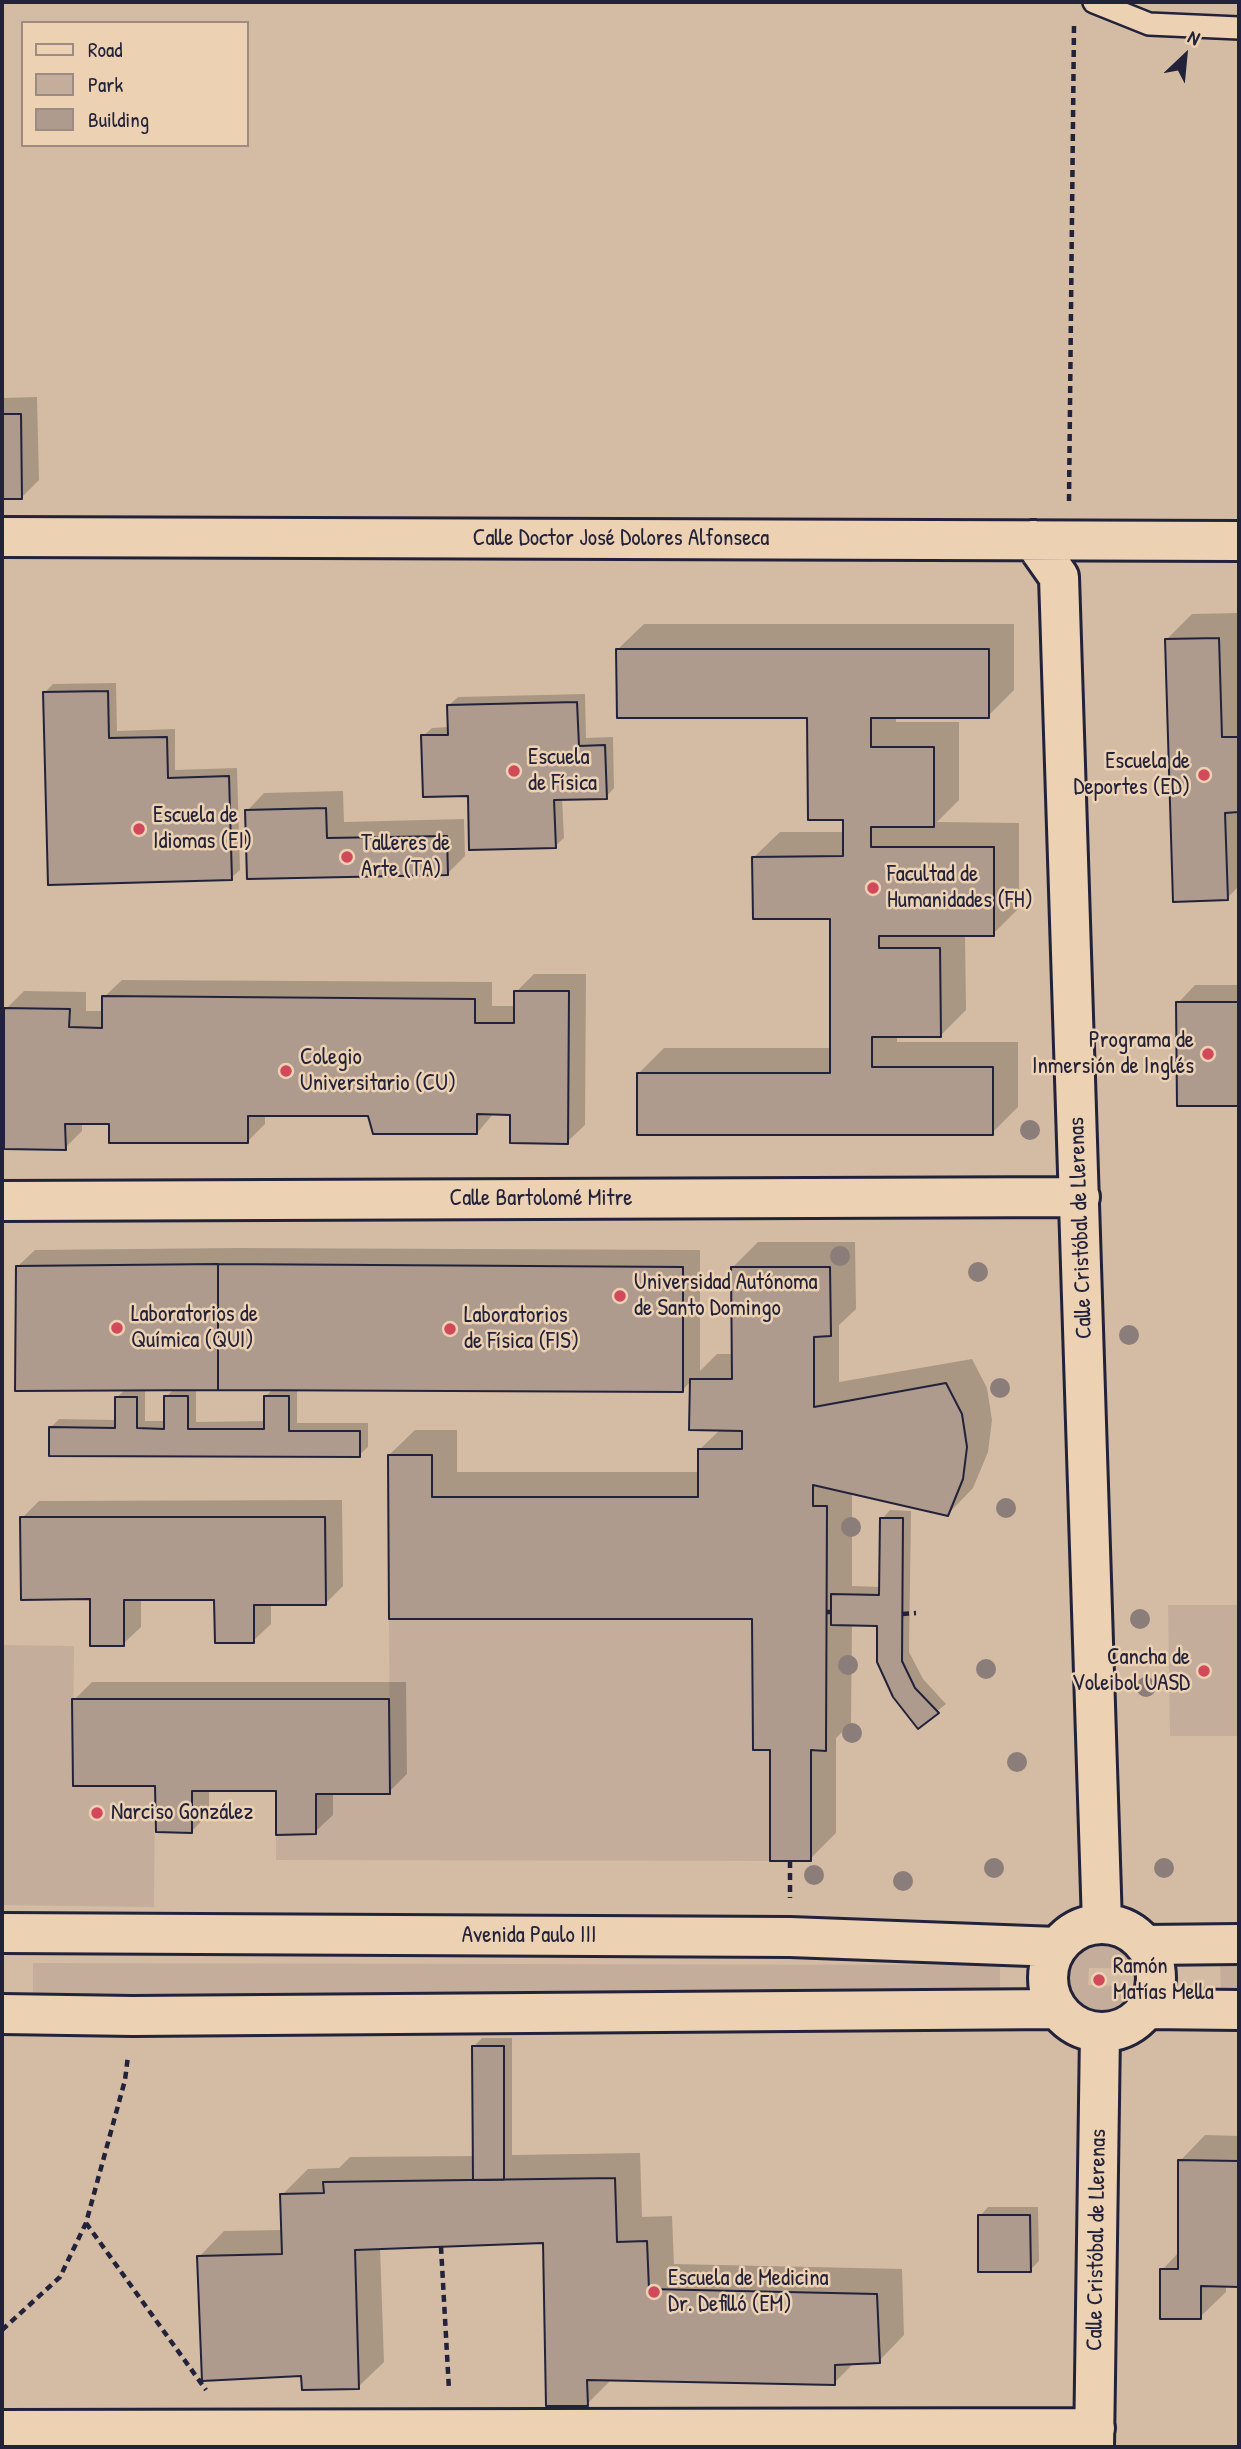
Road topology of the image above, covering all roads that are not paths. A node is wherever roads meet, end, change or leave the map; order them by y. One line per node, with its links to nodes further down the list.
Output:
1 (1094, 2): 2 (lane)
2 (1239, 28)
3 (2, 537): 4 (street, Calle Doctor José Dolores Alfonseca)
4 (1051, 540): 5 (street, Calle Doctor José Dolores Alfonseca); 6 (street, Calle Cristóbal de Llerenas)
5 (1239, 541)
6 (1080, 1197): 7 (street, Calle Bartolomé Mitre); 8 (street, Calle Cristóbal de Llerenas)
7 (2, 1201)
8 (1102, 1924): 11 (street); 12 (street)
9 (2, 1933): 12 (street, Avenida Paulo III)
10 (1239, 1944): 11 (street)
11 (1145, 1945): 14 (street)
12 (1057, 1947): 13 (street)
13 (1057, 2009): 16 (street); 17 (street)
14 (1146, 2009): 15 (street); 17 (street)
15 (1239, 2010)
16 (2, 2014)
17 (1100, 2033): 19 (street, Calle Cristóbal de Llerenas)
18 (2, 2430): 19 (street)
19 (1094, 2438)

